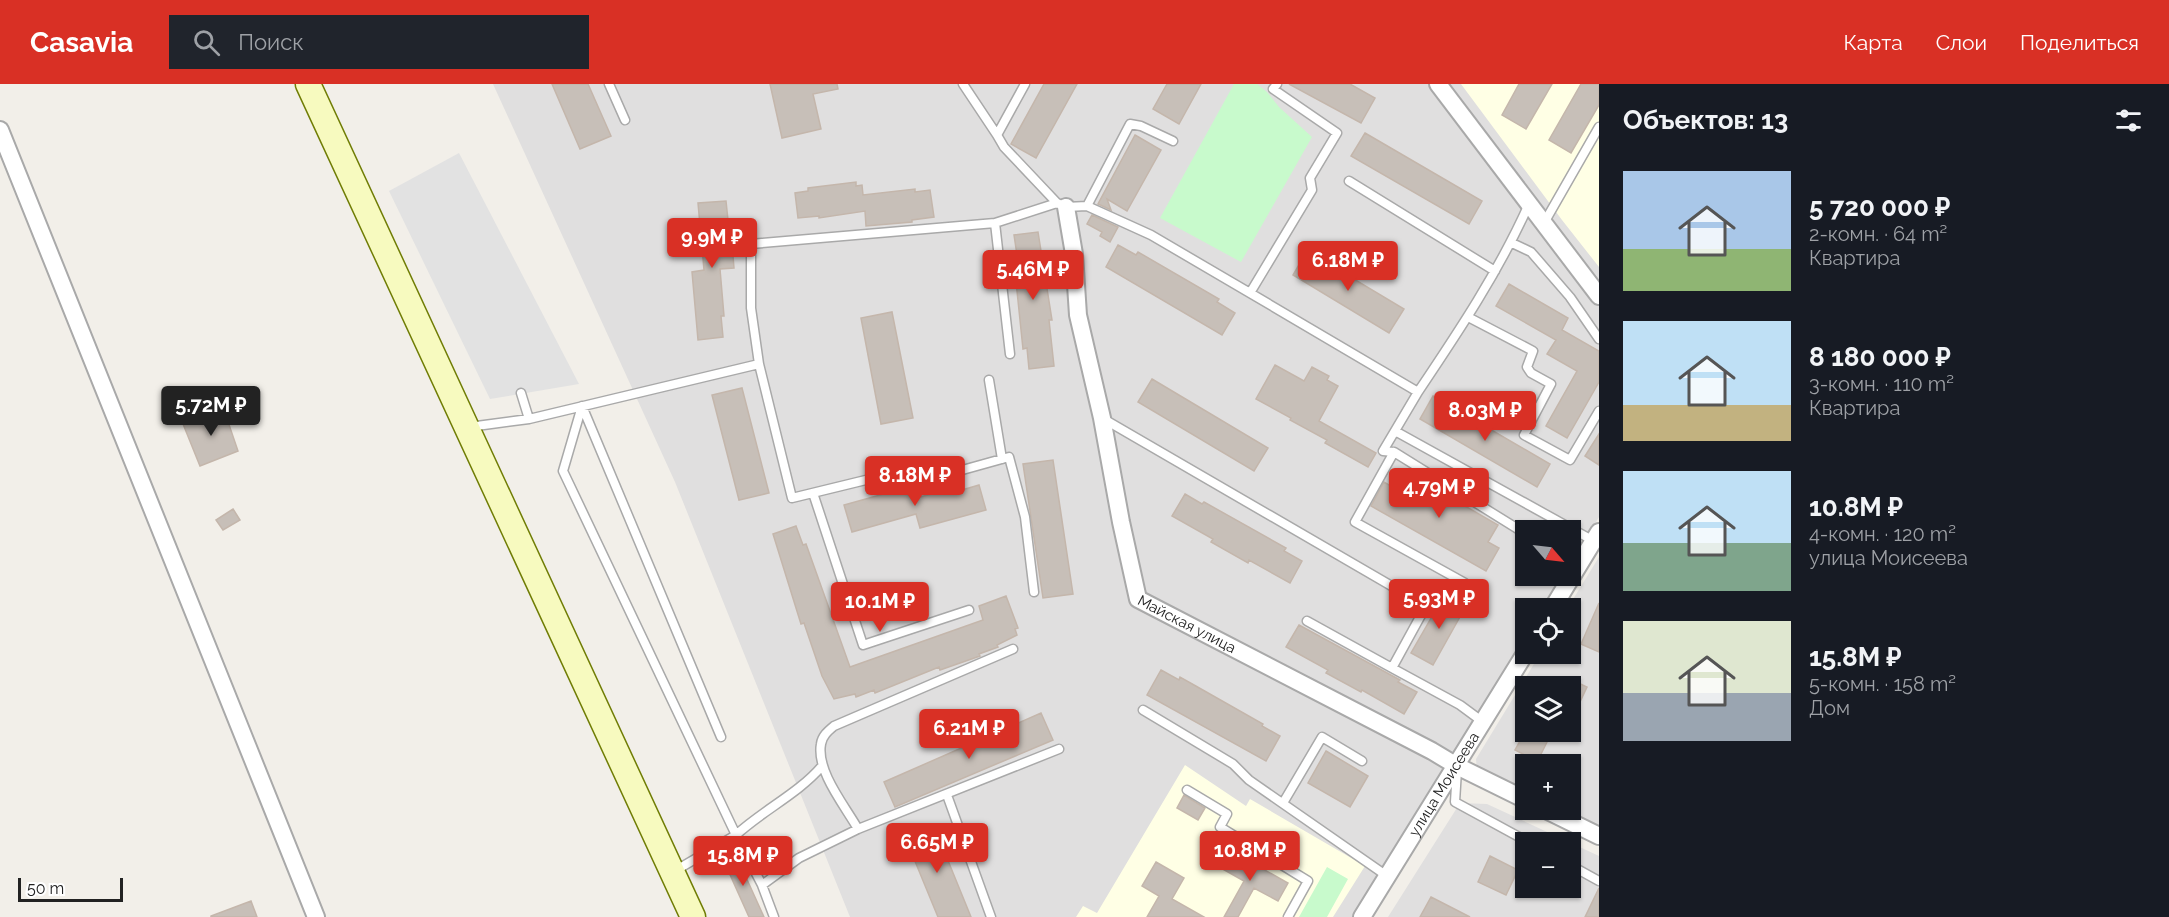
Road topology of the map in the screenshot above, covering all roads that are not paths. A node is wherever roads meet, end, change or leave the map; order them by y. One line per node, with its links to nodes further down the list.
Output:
1 (308, 84): 33 (main road)
2 (609, 84): 7 (lane)
3 (963, 84): 10 (lane)
4 (1024, 84): 10 (lane)
5 (1277, 84): 20 (lane)
6 (1438, 84): 13 (street)
7 (625, 120)
8 (1599, 127): 17 (lane)
9 (0, 130): 69 (street)
10 (997, 135): 14 (lane)
11 (1173, 141): 15 (lane)
12 (1349, 181): 19 (lane)
13 (1529, 204): 17 (street); 18 (lane)
14 (1061, 205): 15 (lane); 16 (lane); 31 (street, Майская улица)
15 (1088, 206): 20 (lane)
16 (994, 223): 24 (lane); 25 (lane)
17 (1544, 223): 21 (street)
18 (1512, 243): 19 (lane); 23 (lane)
19 (1495, 271): 22 (lane)
20 (1250, 293): 27 (lane)
21 (1599, 296)
22 (1468, 317): 27 (lane); 30 (lane)
23 (1599, 339)
24 (1010, 354)
25 (759, 364): 29 (lane); 37 (lane)
26 (989, 380): 36 (lane)
27 (1418, 392): 34 (lane)
28 (521, 393): 32 (lane)
29 (582, 406): 32 (lane); 50 (lane); 61 (lane)
30 (1599, 411)
31 (1102, 418): 47 (lane); 54 (street, Майская улица)
32 (529, 419): 33 (lane)
33 (466, 428): 65 (main road)
34 (1395, 431): 35 (lane); 39 (lane)
35 (1394, 452): 38 (lane); 41 (lane)
36 (1002, 459): 37 (lane); 42 (lane)
37 (813, 493): 43 (lane)
38 (1515, 527)
39 (1596, 536): 40 (street)
40 (1581, 556)
41 (1465, 583)
42 (1034, 592)
43 (969, 610)
44 (1307, 621): 47 (lane)
45 (1013, 650): 53 (lane)
46 (1519, 664): 49 (street, улица Моисеева)
47 (1392, 668): 49 (lane)
48 (1143, 710): 58 (lane)
49 (1483, 722): 54 (street, улица Моисеева)
50 (721, 736)
51 (1059, 749): 56 (lane)
52 (1362, 761): 58 (lane)
53 (822, 766): 60 (lane); 61 (lane)
54 (1457, 766): 57 (street, Майская улица); 62 (lane); 66 (street, улица Моисеева)
55 (1187, 790): 73 (lane)
56 (947, 795): 60 (lane); 72 (lane)
57 (1515, 795)
58 (1283, 803): 66 (lane)
59 (1566, 820): 63 (street)
60 (858, 829): 68 (lane)
61 (736, 835): 65 (lane); 68 (lane)
62 (1515, 835)
63 (1599, 836)
64 (1581, 871): 67 (lane)
65 (673, 873): 70 (main road)
66 (1388, 876): 74 (street, улица Моисеева)
67 (1599, 881)
68 (762, 885): 71 (lane)
69 (316, 917)
70 (693, 917)
71 (774, 917)
72 (991, 917)
73 (1287, 917)
74 (1362, 917)

